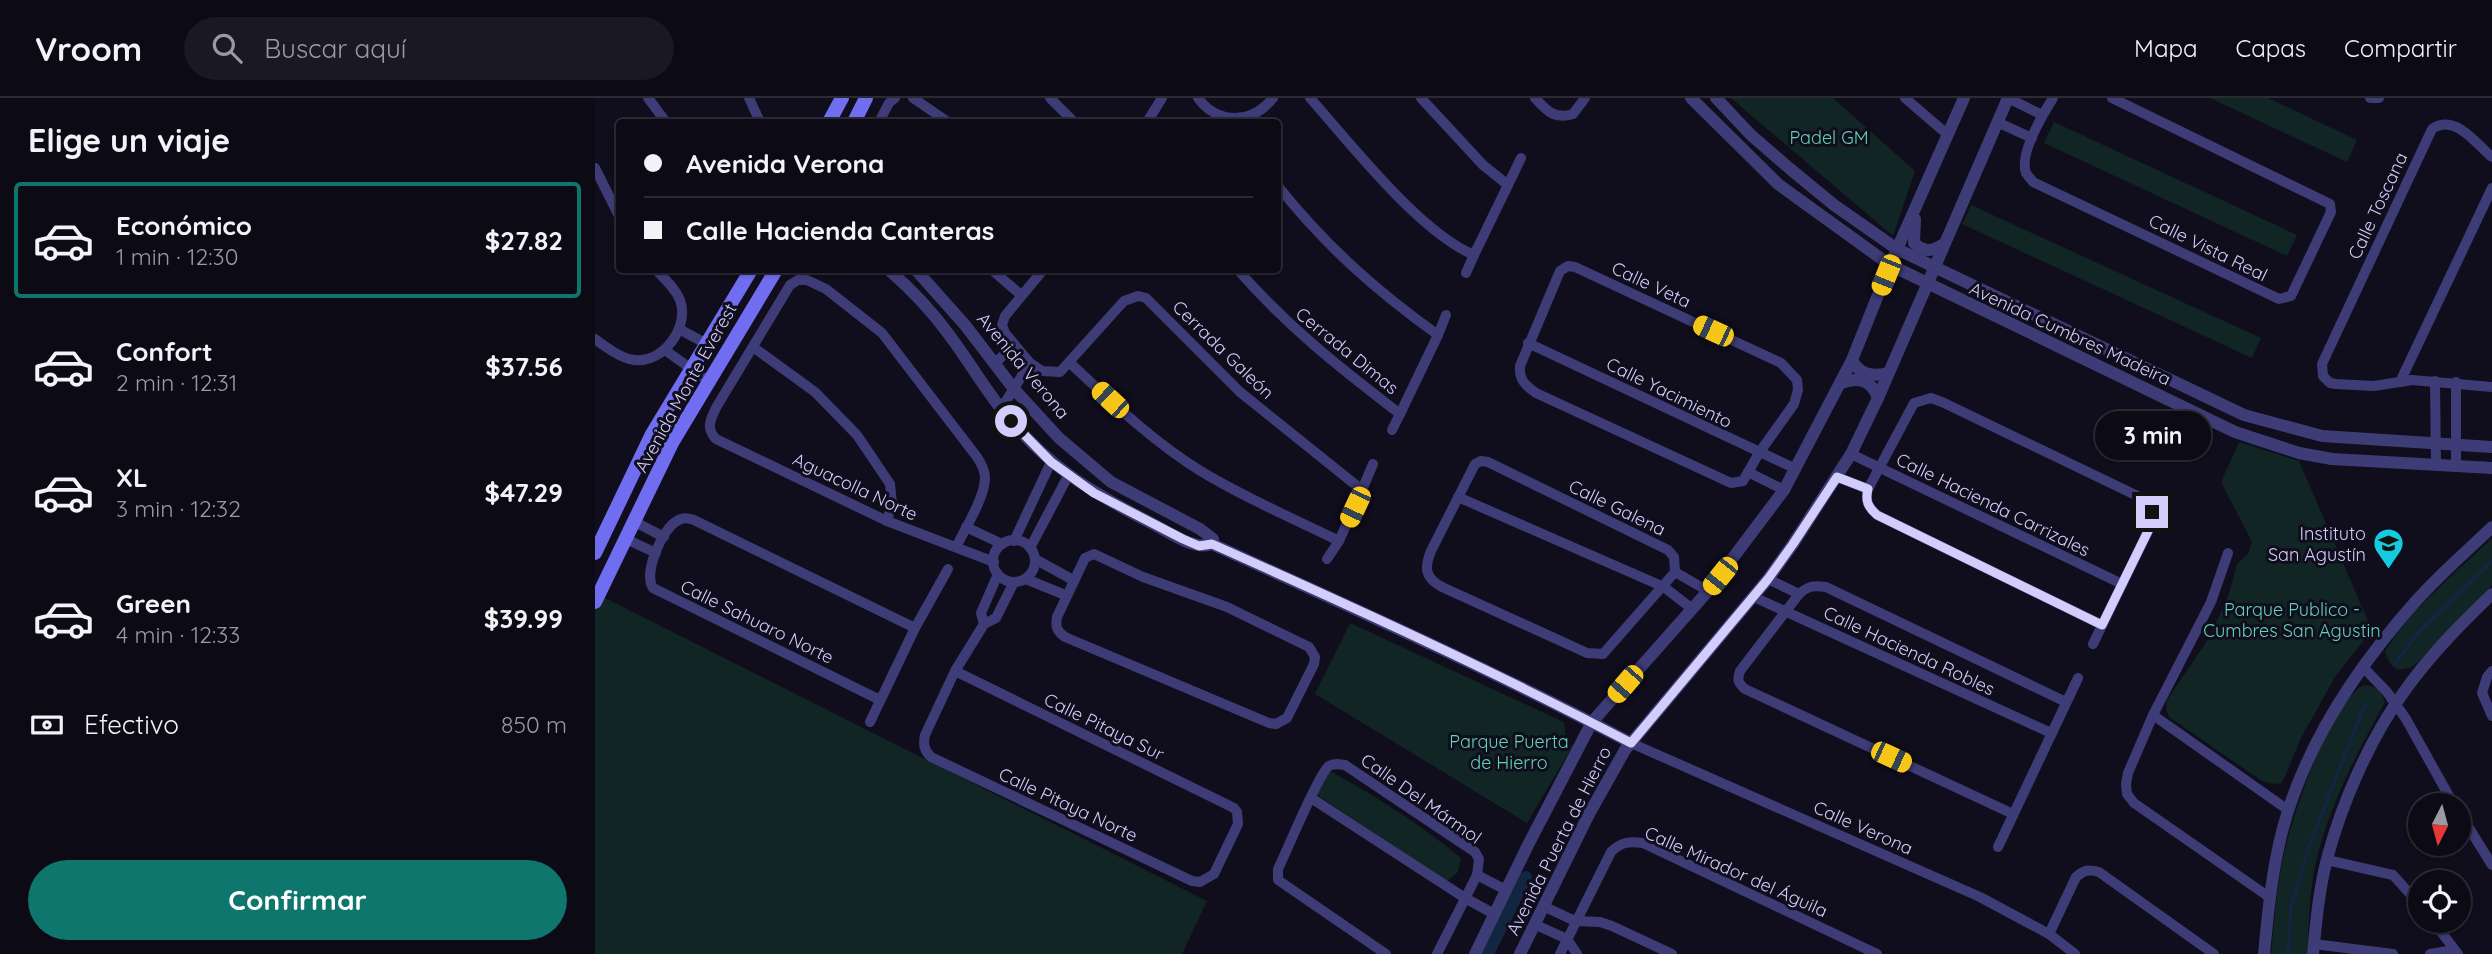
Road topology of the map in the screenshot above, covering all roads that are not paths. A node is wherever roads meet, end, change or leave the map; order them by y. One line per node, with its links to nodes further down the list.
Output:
1 (648, 98): 26 (street)
2 (748, 98): 27 (street)
3 (842, 98): 25 (main road)
4 (866, 98): 28 (main road)
5 (895, 98): 29 (street)
6 (913, 98): 30 (street)
7 (1050, 98): 31 (street)
8 (1161, 98): 32 (street)
9 (1198, 98): 33 (street)
10 (1273, 98): 34 (street)
11 (1310, 98): 48 (street)
12 (1421, 98): 41 (street)
13 (1535, 98): 14 (street)
14 (1585, 98)
15 (1691, 98): 49 (street, Avenida Cumbres Madeira)
16 (1716, 98): 47 (street, Avenida Cumbres Madeira)
17 (1905, 98): 36 (street)
18 (1964, 98): 36 (street, Avenida Puerta de Hierro)
19 (2008, 98): 24 (street); 35 (street, Avenida Puerta de Hierro)
20 (2053, 98): 24 (street, Calle Vista Real)
21 (2112, 98): 37 (street, Calle Vista Real)
22 (2370, 98): 23 (street)
23 (2379, 98)
24 (2042, 115): 37 (street, Calle Vista Real)
25 (832, 118)
26 (664, 119)
27 (758, 119)
28 (854, 119)
29 (881, 119)
30 (944, 119)
31 (1071, 119)
32 (1149, 119)
33 (1226, 119)
34 (1255, 119)
35 (1997, 122): 37 (street); 46 (street, Avenida Puerta de Hierro)
36 (1948, 135): 44 (street, Avenida Puerta de Hierro)
37 (2032, 138)
38 (2492, 157): 81 (street, Calle Toscana)
39 (1521, 159): 41 (street)
40 (595, 168): 45 (street)
41 (1509, 185): 48 (street)
42 (2492, 188): 81 (street)
43 (1281, 190): 65 (street)
44 (1918, 201): 46 (street); 47 (street, Avenida Puerta de Hierro)
45 (616, 210)
46 (1942, 245): 50 (street, Avenida Puerta de Hierro)
47 (1897, 249): 49 (street, Avenida Puerta de Hierro); 50 (street, Avenida Cumbres Madeira)
48 (1474, 255): 58 (street)
49 (1889, 265): 60 (street, Avenida Cumbres Madeira); 72 (street, Avenida Puerta de Hierro)
50 (1933, 267): 60 (street, Avenida Puerta de Hierro); 90 (street, Avenida Cumbres Madeira)
51 (659, 273): 64 (street)
52 (774, 273): 61 (main road, Avenida Monte Everest)
53 (892, 273): 87 (street, Avenida Verona)
54 (919, 273): 75 (street, Avenida Verona)
55 (995, 273): 62 (street)
56 (1040, 273): 62 (street)
57 (1241, 273): 88 (street, Cerrada Dimas)
58 (1466, 273)
59 (748, 274): 61 (main road); 68 (main road, Avenida Monte Everest)
60 (1926, 284): 77 (street, Avenida Puerta de Hierro); 97 (street, Avenida Cumbres Madeira)
61 (763, 291): 79 (main road, Avenida Monte Everest)
62 (1021, 295): 69 (street)
63 (1446, 315): 65 (street, Cerrada Dimas)
64 (679, 328): 68 (street); 71 (street)
65 (1438, 335): 88 (street, Cerrada Dimas)
66 (595, 339): 71 (street)
67 (1528, 343): 93 (street, Calle Yacimiento); 93 (street, Calle Veta); 102 (street, Calle Veta)
68 (705, 344): 76 (main road, Avenida Monte Everest)
69 (1014, 345): 73 (street); 75 (street)
70 (753, 346): 109 (street); 109 (street, Aguacolla Norte); 111 (street)
71 (665, 350): 76 (street)
72 (1852, 360): 77 (street); 83 (street, Avenida Puerta de Hierro)
73 (1030, 363): 74 (street); 85 (street)
74 (1070, 363): 106 (street, Cerrada Galeón); 116 (street)
75 (994, 364): 85 (street, Avenida Verona)
76 (690, 368): 79 (street); 113 (main road, Avenida Monte Everest)
77 (1888, 373): 86 (street, Avenida Puerta de Hierro)
78 (2492, 374): 84 (street)
79 (708, 381): 110 (main road, Avenida Monte Everest)
80 (2435, 381): 81 (street); 82 (street); 90 (street)
81 (2400, 382)
82 (2456, 382): 84 (street); 91 (street)
83 (1841, 383): 86 (street); 101 (street, Avenida Puerta de Hierro)
84 (2489, 386)
85 (1014, 389): 87 (street); 118 (street, Avenida Verona)
86 (1878, 398): 94 (street, Avenida Puerta de Hierro)
87 (1001, 409): 95 (street, Avenida Verona)
88 (1400, 414): 89 (street)
89 (1392, 430)
90 (2436, 444): 91 (street, Avenida Cumbres Madeira); 97 (street)
91 (2456, 445): 92 (street, Avenida Cumbres Madeira); 98 (street)
92 (2492, 447)
93 (1759, 453): 101 (street, Calle Yacimiento); 102 (street, Calle Veta)
94 (1851, 454): 99 (street, Calle Hacienda Carrizales); 104 (street, Avenida Puerta de Hierro)
95 (1051, 462): 103 (street, Avenida Verona); 115 (street)
96 (1373, 464): 106 (street)
97 (2436, 465): 98 (street, Avenida Cumbres Madeira)
98 (2456, 466): 100 (street, Avenida Cumbres Madeira)
99 (1881, 468): 105 (street); 134 (street, Calle Hacienda Carrizales); 134 (street)
100 (2492, 468)
101 (1796, 469): 107 (street, Avenida Puerta de Hierro)
102 (1748, 472): 107 (street)
103 (1068, 476): 118 (street, Avenida Verona); 121 (street)
104 (1837, 477): 105 (street); 131 (street, Avenida Puerta de Hierro)
105 (1868, 489): 145 (street)
106 (1362, 490): 116 (street)
107 (1784, 490): 136 (street, Avenida Puerta de Hierro)
108 (1458, 497): 128 (street, Calle Galena); 135 (street); 135 (street, Calle Galena)
109 (887, 520): 120 (street, Aguacolla Norte)
110 (635, 522): 114 (main road, Avenida Monte Everest); 119 (street)
111 (966, 527): 117 (street); 120 (street)
112 (2492, 527): 148 (street)
113 (607, 529): 114 (main road); 122 (main road, Avenida Monte Everest)
114 (627, 539): 119 (street); 141 (main road, Avenida Monte Everest)
115 (1014, 541): 117 (street); 121 (street)
116 (1339, 541): 125 (street)
117 (1002, 544): 126 (street)
118 (1212, 544): 158 (street, Avenida Verona)
119 (660, 545): 146 (street); 152 (street, Calle Sahuaro Norte)
120 (956, 547): 126 (street, Aguacolla Norte)
121 (1030, 548): 124 (street)
122 (595, 553)
123 (2228, 553): 155 (street)
124 (1035, 559): 130 (street); 132 (street)
125 (1327, 559)
126 (993, 562): 129 (street)
127 (948, 569): 146 (street)
128 (1675, 572): 135 (street, Calle Galena); 136 (street)
129 (998, 574): 133 (street); 144 (street)
130 (1026, 579): 133 (street); 139 (street)
131 (1768, 579): 137 (street); 140 (street, Avenida Puerta de Hierro)
132 (1073, 580): 139 (street); 139 (street)
133 (1014, 582): 144 (street)
134 (2122, 584): 145 (street)
135 (1664, 587): 142 (street)
136 (1708, 591): 142 (street, Avenida Puerta de Hierro)
137 (1799, 594): 143 (street); 153 (street, Calle Hacienda Robles)
138 (2492, 594): 154 (street)
139 (1065, 595)
140 (1754, 597): 143 (street, Calle Hacienda Robles); 160 (street, Avenida Puerta de Hierro)
141 (595, 602)
142 (1691, 608): 158 (street, Avenida Puerta de Hierro)
143 (1784, 611): 159 (street, Calle Hacienda Robles); 164 (street)
144 (984, 624): 149 (street)
145 (2102, 625): 147 (street)
146 (915, 628): 152 (street)
147 (2093, 644)
148 (2363, 667): 154 (street); 163 (street)
149 (955, 671): 170 (street, Calle Pitaya Sur); 170 (street, Calle Pitaya Norte)
150 (2492, 671): 156 (street)
151 (2078, 678): 153 (street)
152 (880, 700): 157 (street)
153 (2066, 702): 159 (street)
154 (2396, 704): 161 (street); 167 (street)
155 (2153, 715): 163 (street); 173 (street)
156 (2492, 716)
157 (870, 722)
158 (1592, 722): 160 (street, Avenida Verona); 171 (street, Avenida Puerta de Hierro)
159 (2051, 733): 164 (street)
160 (1631, 743): 175 (street, Avenida Puerta de Hierro); 180 (street, Calle Verona)
161 (2447, 793)
162 (1311, 798): 169 (street, Calle Del Mármol); 174 (street); 184 (street, Calle Del Mármol)
163 (2288, 810): 173 (street)
164 (2013, 814): 166 (street)
165 (2471, 831): 168 (street)
166 (1997, 847)
167 (2327, 860): 172 (street); 182 (street)
168 (2492, 865)
169 (1477, 875): 171 (street); 174 (street)
170 (1207, 880)
171 (1506, 890): 176 (street, Avenida Puerta de Hierro)
172 (2408, 892)
173 (2269, 897): 194 (street)
174 (1465, 898): 176 (street); 185 (street)
175 (1543, 906): 177 (street); 178 (street, Avenida Puerta de Hierro)
176 (1494, 914): 186 (street, Avenida Puerta de Hierro)
177 (1575, 921): 181 (street, Calle Mirador del Águila); 190 (street); 191 (street, Calle Mirador del Águila)
178 (1534, 924): 181 (street); 187 (street, Avenida Puerta de Hierro)
179 (2442, 933): 183 (street)
180 (2049, 934): 192 (street, Calle Verona); 193 (street)
181 (1567, 939): 188 (street, Calle Mirador del Águila); 189 (street)
182 (2314, 949): 195 (street)
183 (2456, 952): 196 (street)
184 (1386, 954)
185 (1437, 954)
186 (1475, 954)
187 (1520, 954)
188 (1560, 954)
189 (1577, 954)
190 (1672, 954)
191 (1877, 954)
192 (2075, 954)
193 (2214, 954)
194 (2264, 954)
195 (2393, 954)
196 (2430, 954)

